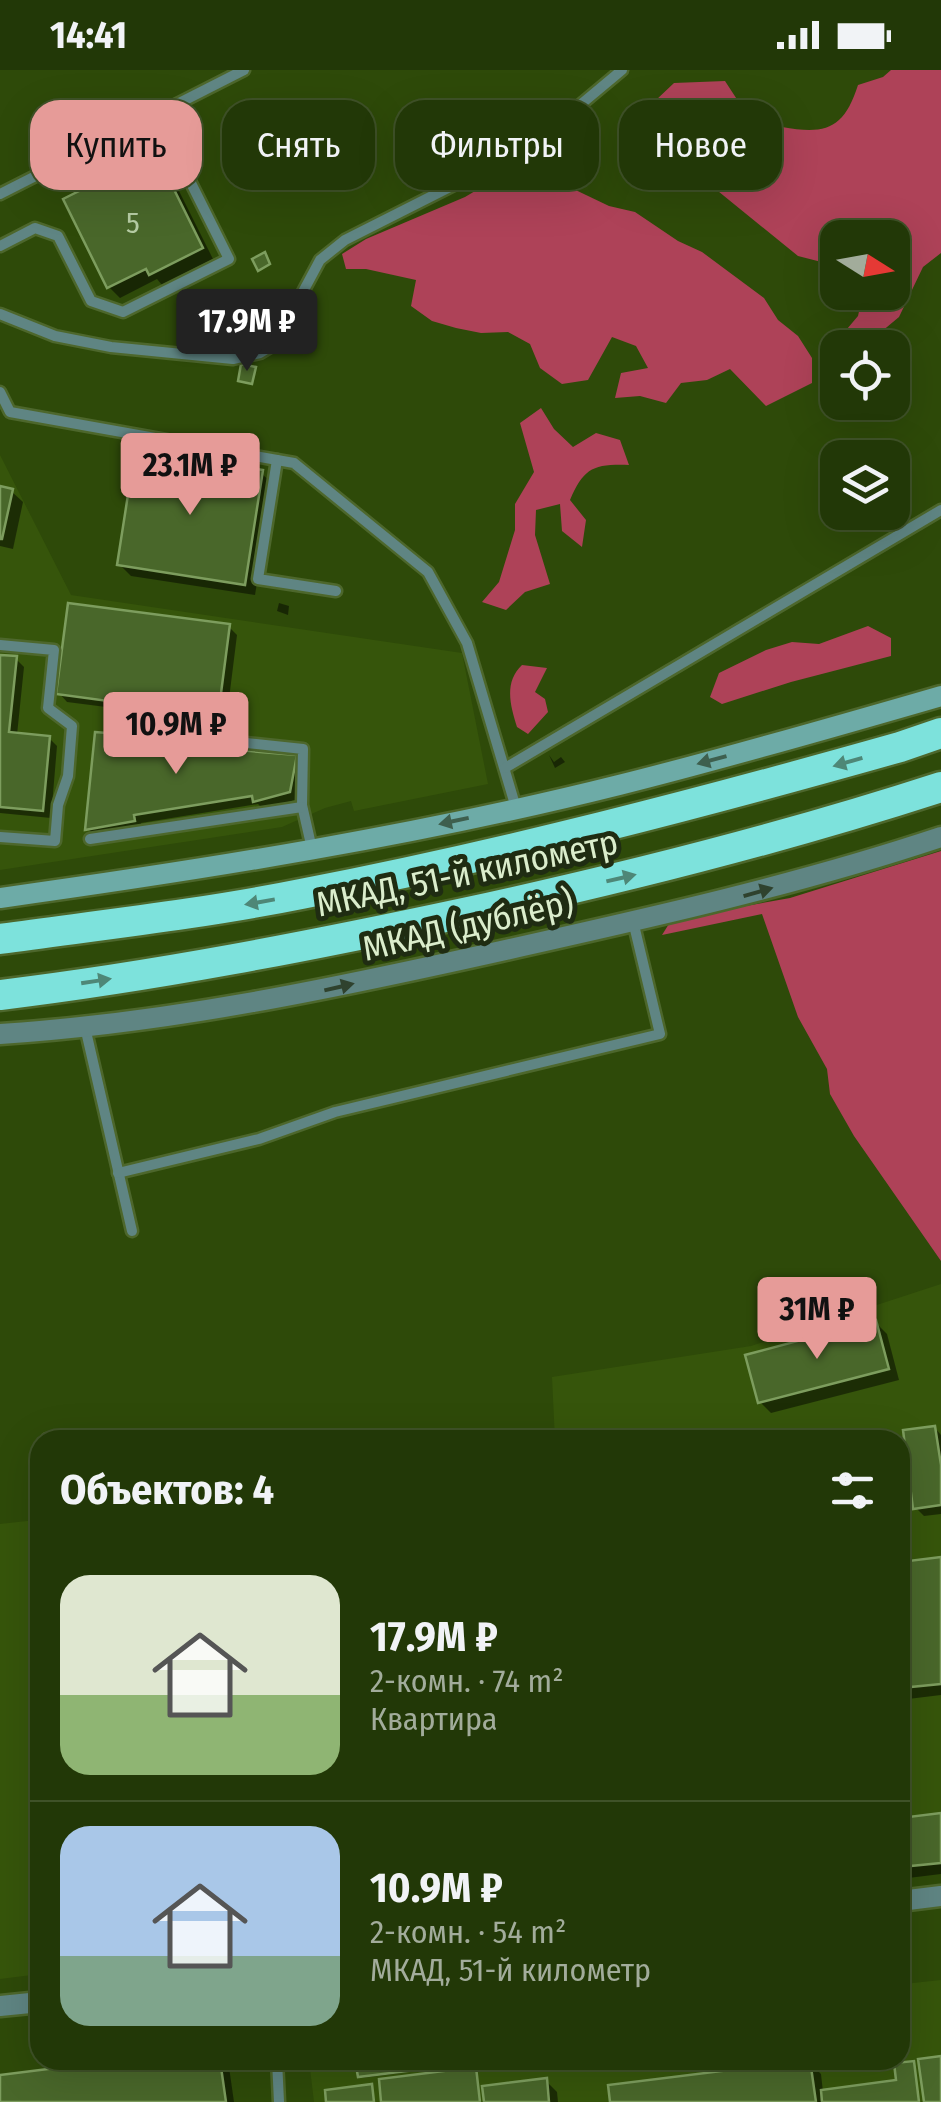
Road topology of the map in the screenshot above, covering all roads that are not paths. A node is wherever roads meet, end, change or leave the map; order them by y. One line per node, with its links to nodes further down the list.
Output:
1 (244, 70): 4 (lane)
2 (622, 70): 6 (lane)
3 (195, 190): 5 (lane)
4 (0, 194)
5 (0, 246)
6 (0, 314)
7 (0, 392): 8 (lane)
8 (277, 460): 10 (lane); 15 (lane)
9 (941, 510): 15 (lane)
10 (336, 591)
11 (0, 645): 19 (lane)
12 (941, 696): 18 (street, one-way to 18)
13 (151, 732): 17 (lane)
14 (941, 733): 25 (highway, МКАД, 51-й километр, one-way to 25)
15 (505, 768): 18 (lane)
16 (941, 787): 26 (highway, МКАД, 51-й километр, one-way to 16)
17 (302, 807): 21 (lane); 22 (lane)
18 (516, 808): 22 (street, one-way to 22)
19 (0, 837)
20 (941, 837): 24 (street, МКАД (дублёр), one-way to 20)
21 (90, 840)
22 (312, 850): 23 (street)
23 (0, 898)
24 (633, 922): 27 (street, МКАД (дублёр), one-way to 24); 29 (lane)
25 (0, 939)
26 (0, 995)
27 (85, 1027): 28 (street, МКАД (дублёр)); 29 (lane)
28 (0, 1034)
29 (118, 1173): 30 (lane)
30 (132, 1231)
31 (941, 1896): 32 (street)
32 (910, 1900)
33 (30, 2003): 34 (street)
34 (0, 2006)
35 (277, 2070): 36 (lane)
36 (279, 2102)

